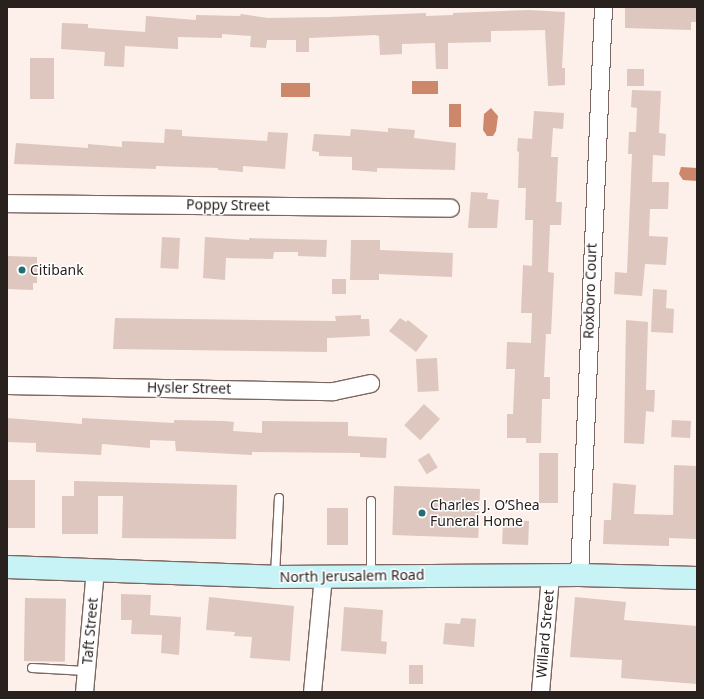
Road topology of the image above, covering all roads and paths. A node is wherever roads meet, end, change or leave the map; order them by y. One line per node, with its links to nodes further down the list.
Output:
1 (603, 7): 12 (street, Roxboro Court)
2 (7, 202): 3 (street, Poppy Street)
3 (450, 208)
4 (370, 383): 5 (street, Hysler Street)
5 (7, 385)
6 (279, 498): 13 (lane)
7 (371, 501): 14 (lane)
8 (7, 567): 9 (main road, North Jerusalem Road)
9 (95, 569): 13 (main road, North Jerusalem Road); 17 (street, Taft Street)
10 (323, 575): 13 (main road, North Jerusalem Road); 14 (main road, North Jerusalem Road); 19 (street)
11 (550, 575): 12 (main road, North Jerusalem Road); 14 (main road, North Jerusalem Road); 20 (street, Willard Street)
12 (579, 575): 15 (main road, North Jerusalem Road)
13 (274, 577)
14 (371, 577)
15 (697, 578)
16 (32, 668): 17 (lane)
17 (86, 671): 18 (street, Taft Street)
18 (84, 692)
19 (312, 692)
20 (540, 692)

